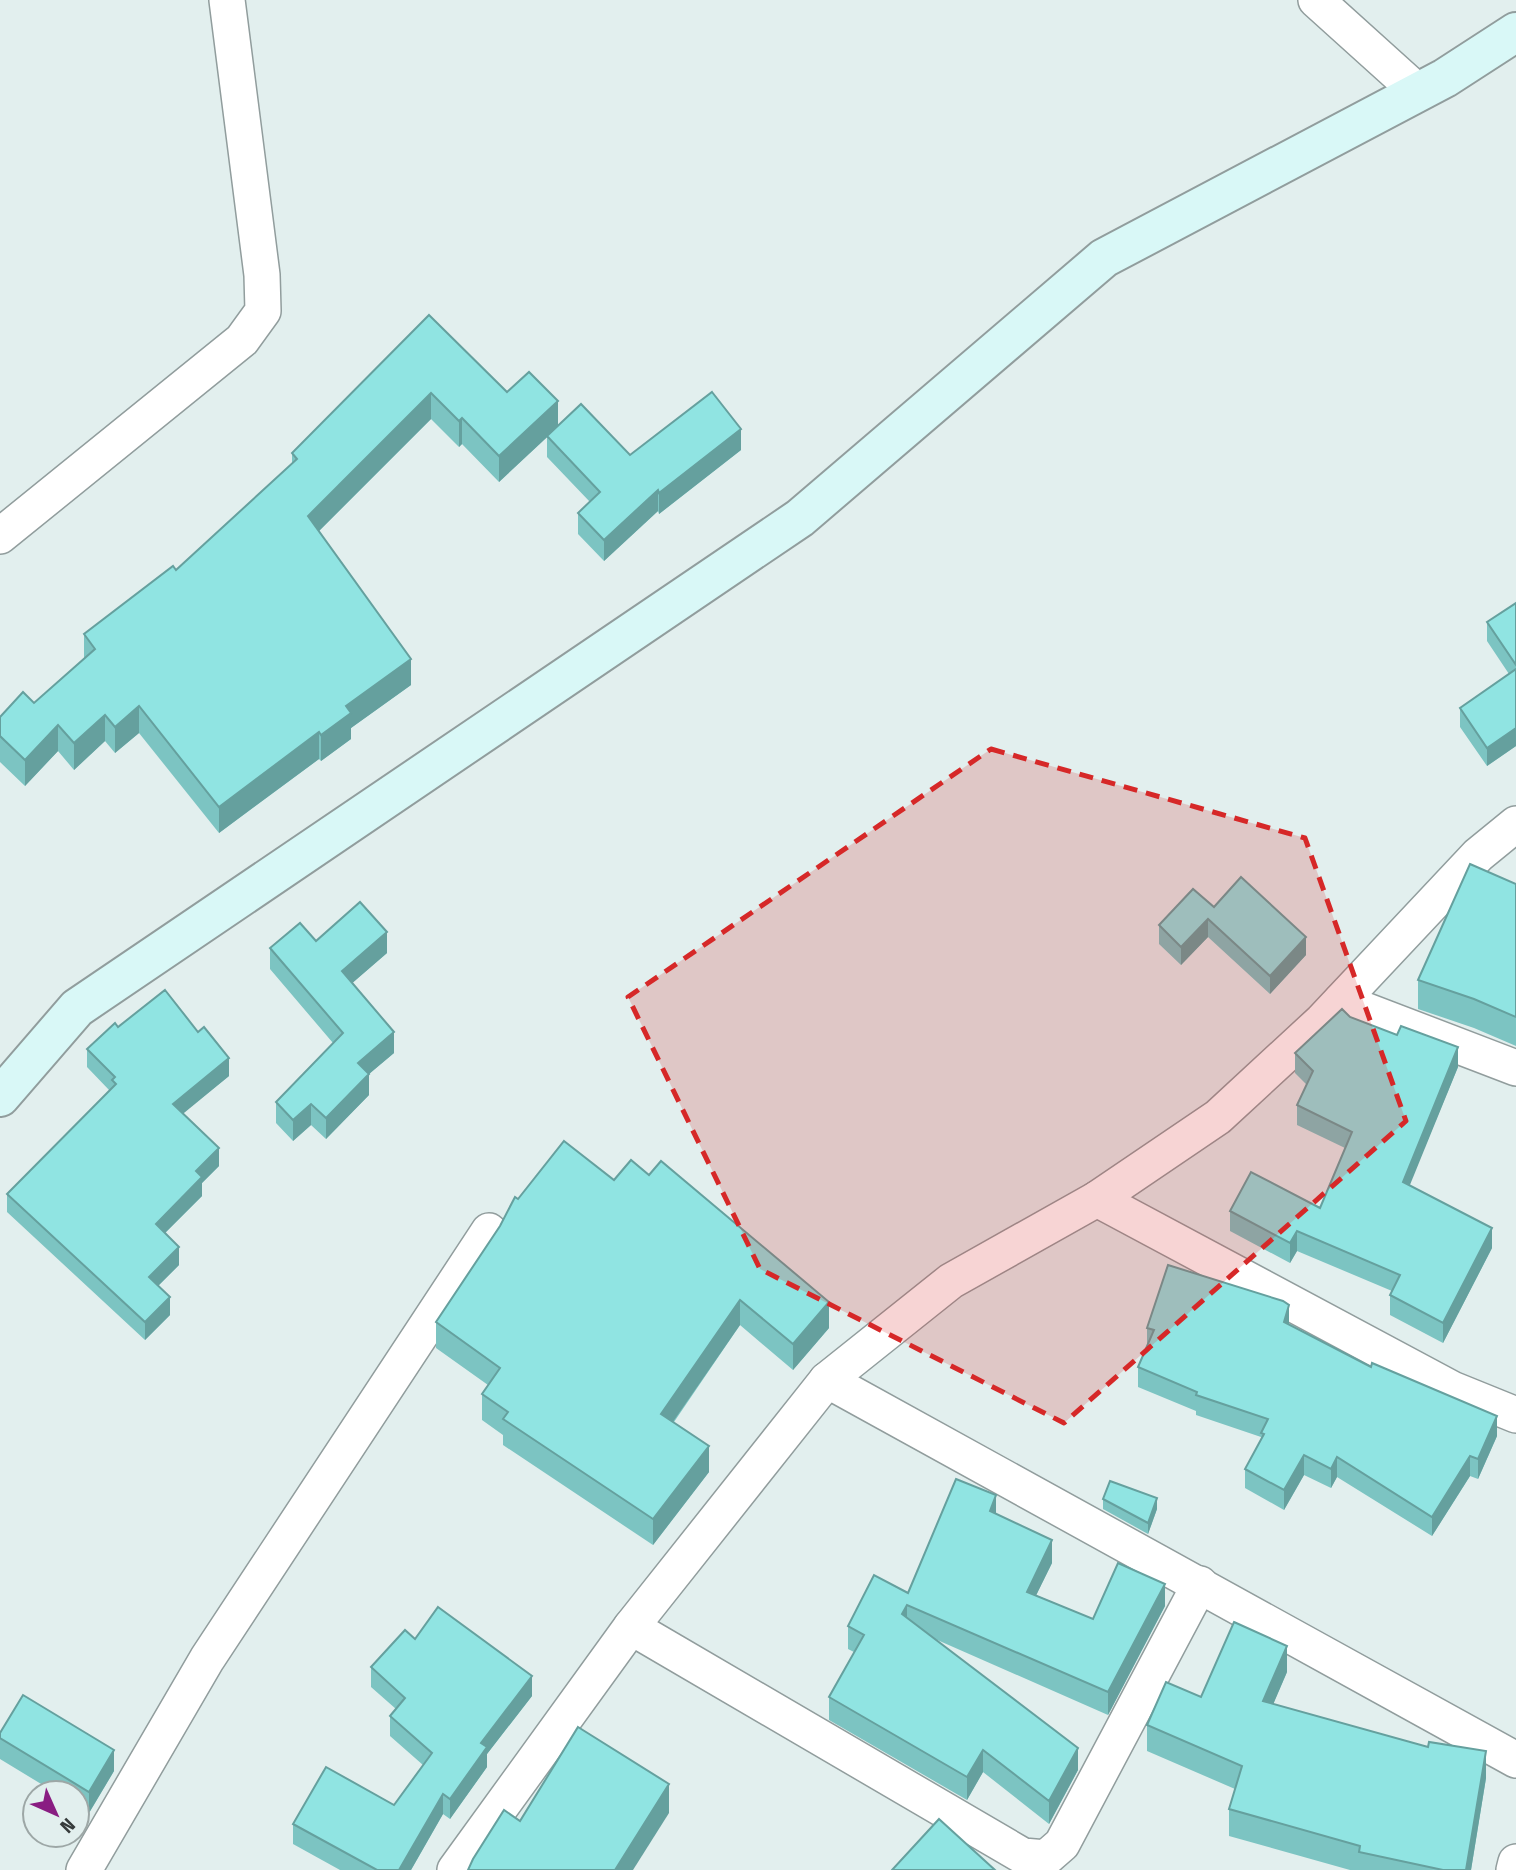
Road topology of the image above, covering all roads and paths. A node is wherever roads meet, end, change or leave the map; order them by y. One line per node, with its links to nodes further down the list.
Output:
1 (226, 0): 5 (street)
2 (1315, 0): 4 (street)
3 (1516, 32): 4 (street)
4 (1418, 92): 9 (street)
5 (0, 536)
6 (1516, 824): 7 (street)
7 (1341, 1001): 8 (street); 10 (street)
8 (1516, 1068)
9 (0, 1097)
10 (1097, 1199): 12 (street); 13 (street)
11 (489, 1231): 18 (street)
12 (827, 1380): 14 (street); 15 (street)
13 (1516, 1415)
14 (1200, 1584): 15 (street); 16 (street)
15 (631, 1627): 19 (street)
16 (1516, 1760)
17 (1516, 1861): 20 (street)
18 (84, 1870)
19 (454, 1870)
20 (1514, 1870)

